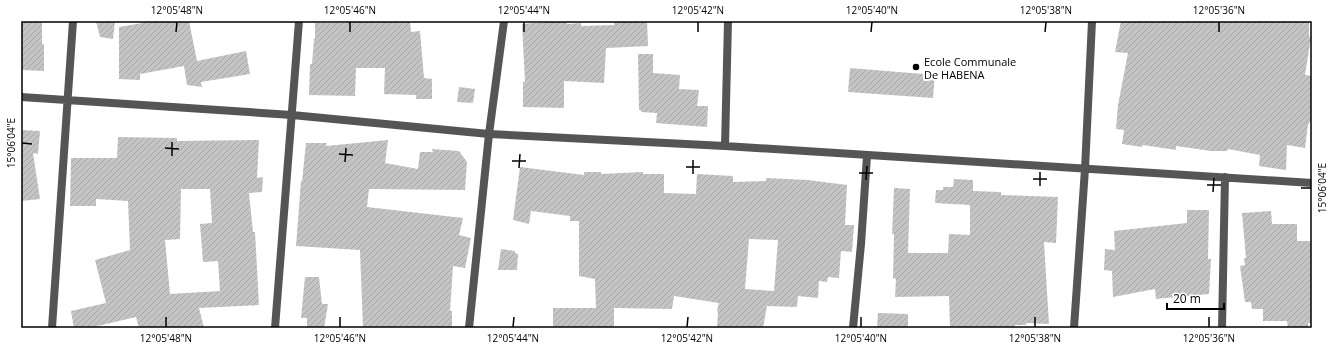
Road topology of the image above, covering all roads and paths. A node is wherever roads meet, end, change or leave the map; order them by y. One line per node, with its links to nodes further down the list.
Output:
1 (73, 21): 7 (street)
2 (299, 21): 8 (street)
3 (504, 21): 9 (street)
4 (728, 21): 10 (street)
5 (1092, 21): 12 (street)
6 (21, 97): 7 (street)
7 (67, 100): 8 (street); 15 (street)
8 (292, 115): 9 (street); 16 (street)
9 (489, 134): 10 (street); 17 (street)
10 (725, 146): 11 (street)
11 (867, 156): 12 (street); 18 (street)
12 (1085, 168): 13 (street); 19 (street)
13 (1225, 177): 14 (street); 20 (street)
14 (1312, 183)
15 (52, 328)
16 (275, 328)
17 (469, 328)
18 (853, 328)
19 (1074, 328)
20 (1222, 328)

